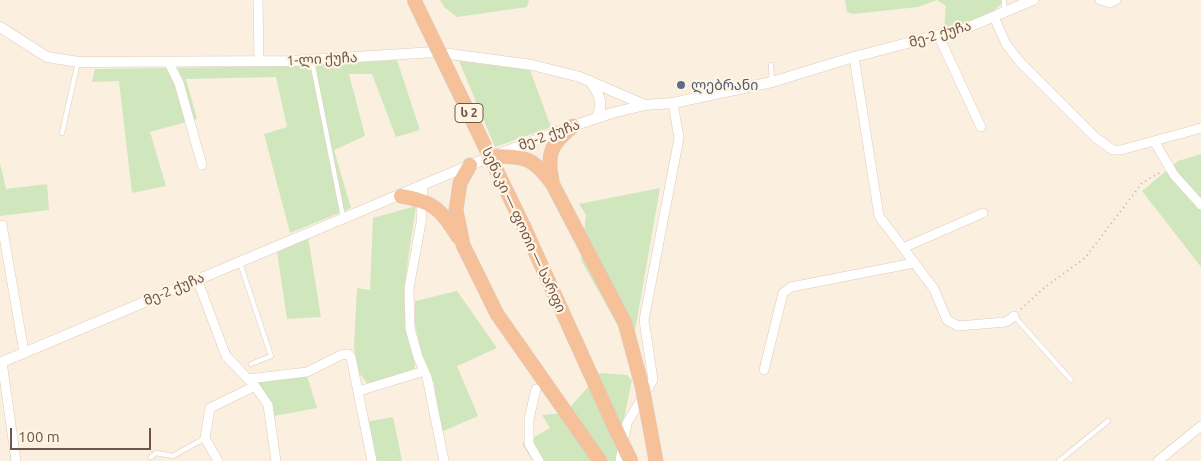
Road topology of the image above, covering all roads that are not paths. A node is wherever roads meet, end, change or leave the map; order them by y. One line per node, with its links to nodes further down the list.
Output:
1 (258, 0): 13 (street)
2 (414, 0): 64 (highway, სენაკი — ფოთი — სარფი / ს 2, bridge)
3 (1004, 0): 7 (lane)
4 (1033, 0): 7 (street, მე-2 ქუჩა)
5 (1100, 0): 6 (street)
6 (1116, 0)
7 (1004, 13): 8 (street, მე-2 ქუჩა)
8 (994, 17): 10 (street, მე-2 ქუჩა); 26 (street)
9 (0, 27): 14 (street, 1-ლი ქუჩა)
10 (938, 35): 11 (street, მე-2 ქუჩა); 23 (street)
11 (854, 57): 18 (street, მე-2 ქუჩა); 38 (street)
12 (312, 59): 13 (street, 1-ლი ქუჩა); 17 (street, 1-ლი ქუჩა); 35 (lane)
13 (259, 61): 15 (street, 1-ლი ქუჩა)
14 (78, 62): 15 (street, 1-ლი ქუჩა); 25 (lane)
15 (169, 62): 28 (street)
16 (771, 65): 18 (lane)
17 (589, 80): 20 (street, 1-ლი ქუჩა); 21 (street)
18 (772, 82): 19 (street, მე-2 ქუჩა)
19 (673, 103): 20 (street, მე-2 ქუჩა); 63 (street)
20 (645, 105): 21 (street, მე-2 ქუჩა)
21 (597, 118): 22 (street, მე-2 ქუჩა)
22 (573, 126): 27 (street, მე-2 ქუჩა); 30 (highway)
23 (981, 127)
24 (1201, 128): 26 (street)
25 (62, 133)
26 (1154, 141): 33 (street)
27 (492, 156): 29 (street, მე-2 ქუჩა); 30 (highway)
28 (202, 165)
29 (470, 165): 31 (street, მე-2 ქუჩა); 37 (highway)
30 (553, 185): 65 (highway, bridge)
31 (422, 193): 32 (highway); 37 (highway); 47 (street)
32 (401, 196): 35 (street, მე-2 ქუჩა)
33 (1201, 205)
34 (983, 213): 38 (street)
35 (343, 219): 39 (street, მე-2 ქუჩა)
36 (2, 225): 43 (street)
37 (463, 244): 62 (highway)
38 (903, 248): 40 (street)
39 (240, 261): 41 (street, მე-2 ქუჩა); 45 (lane)
40 (914, 263): 42 (street); 46 (street)
41 (197, 279): 43 (street, მე-2 ქუჩა); 49 (street)
42 (1014, 316): 48 (lane)
43 (24, 352): 44 (street, მე-2 ქუჩა)
44 (1, 363): 56 (street)
45 (251, 364)
46 (764, 370)
47 (424, 371): 51 (street); 60 (street)
48 (1071, 380)
49 (252, 382): 51 (street); 54 (street); 58 (street)
50 (536, 389): 61 (street)
51 (359, 391): 59 (street)
52 (1108, 421): 66 (lane)
53 (1201, 426): 67 (street)
54 (205, 438): 55 (lane); 57 (street)
55 (151, 457)
56 (16, 461)
57 (218, 461)
58 (276, 461)
59 (372, 461)
60 (444, 461)
61 (538, 461)
62 (600, 461)
63 (620, 461)
64 (631, 461)
65 (656, 461)
66 (1059, 461)
67 (1158, 461)

